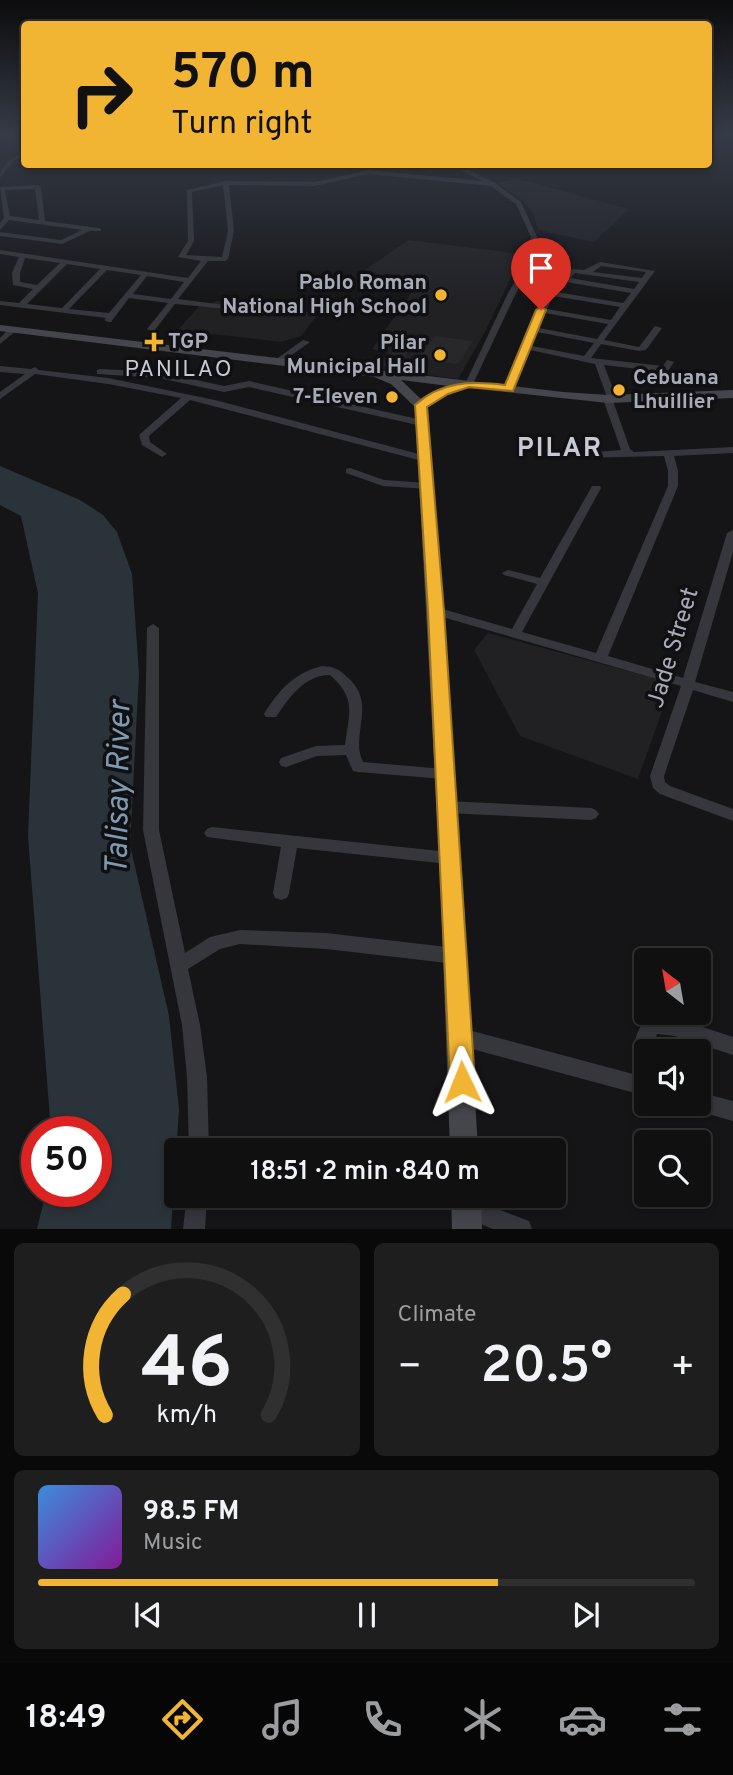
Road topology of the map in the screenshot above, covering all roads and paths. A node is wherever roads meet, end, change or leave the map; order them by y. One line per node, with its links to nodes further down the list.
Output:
1 (1, 190): 6 (street)
2 (38, 190): 7 (street)
3 (195, 190): 14 (street)
4 (227, 190): 14 (street)
5 (502, 190): 52 (street)
6 (7, 218): 7 (street); 8 (street)
7 (42, 222): 9 (street)
8 (0, 228)
9 (88, 228): 10 (street); 11 (street)
10 (99, 230)
11 (0, 234)
12 (0, 252): 13 (street)
13 (23, 255): 15 (street); 23 (street)
14 (206, 258): 21 (street)
15 (65, 261): 16 (street); 23 (street)
16 (106, 267): 19 (street); 32 (street)
17 (575, 271): 18 (street); 20 (street)
18 (587, 272): 22 (street); 22 (street)
19 (146, 273): 21 (street); 26 (street)
20 (564, 279): 24 (street); 25 (street)
21 (189, 280): 27 (street)
22 (644, 281): 24 (street)
23 (38, 288): 29 (street)
24 (636, 292): 30 (street)
25 (550, 293): 30 (street); 33 (street)
26 (128, 296): 27 (street); 32 (street)
27 (174, 300): 31 (street); 37 (street)
28 (0, 303): 29 (street)
29 (21, 305): 32 (street)
30 (625, 306): 34 (street)
31 (225, 307)
32 (64, 310)
33 (541, 310): 34 (street); 38 (street)
34 (613, 323): 41 (street)
35 (657, 328): 43 (street)
36 (7, 329): 39 (street); 45 (main road)
37 (151, 329)
38 (534, 329): 41 (street); 42 (street)
39 (0, 342)
40 (306, 342): 45 (street)
41 (599, 342): 43 (street); 44 (street)
42 (526, 347): 44 (street); 53 (street)
43 (639, 349)
44 (586, 359): 46 (street)
45 (279, 360): 50 (main road)
46 (599, 362): 47 (street); 57 (street)
47 (670, 362)
48 (0, 369): 49 (street)
49 (35, 370): 51 (street); 55 (street)
50 (370, 371): 52 (main road); 58 (main road)
51 (68, 373): 56 (street); 58 (street)
52 (469, 384): 53 (main road); 58 (main road)
53 (509, 389): 57 (main road)
54 (733, 394): 57 (main road)
55 (0, 396)
56 (187, 398): 61 (street); 64 (street)
57 (610, 399): 60 (street)
58 (422, 414): 64 (main road)
59 (733, 450): 62 (street)
60 (628, 453): 62 (street); 63 (street)
61 (162, 454)
62 (668, 454): 74 (street)
63 (583, 456)
64 (426, 458): 66 (main road)
65 (351, 471): 66 (street)
66 (428, 486): 71 (main road)
67 (596, 488): 70 (street)
68 (733, 533): 75 (street, Jade Street)
69 (508, 573): 70 (street)
70 (543, 582): 73 (street)
71 (436, 611): 73 (street); 80 (main road)
72 (153, 628): 89 (street)
73 (514, 634): 74 (street)
74 (600, 660): 75 (street)
75 (688, 684): 76 (street); 83 (street, Jade Street)
76 (733, 697)
77 (271, 715): 78 (street)
78 (354, 750): 79 (street); 80 (street)
79 (286, 762)
80 (444, 774): 81 (main road)
81 (446, 807): 82 (street); 86 (main road)
82 (590, 814)
83 (733, 815)
84 (212, 833): 85 (street)
85 (290, 841): 86 (street); 87 (street)
86 (449, 858): 88 (main road)
87 (281, 893)
88 (456, 956): 89 (street); 90 (main road)
89 (180, 965): 96 (street)
90 (461, 1037): 93 (street); 97 (main road)
91 (646, 1039): 92 (street)
92 (733, 1046)
93 (634, 1084)
94 (711, 1105): 95 (street)
95 (733, 1111)
96 (199, 1138)
97 (464, 1138)
98 (196, 1208): 100 (street)
99 (466, 1211): 101 (street)
100 (194, 1229)
101 (521, 1229)

